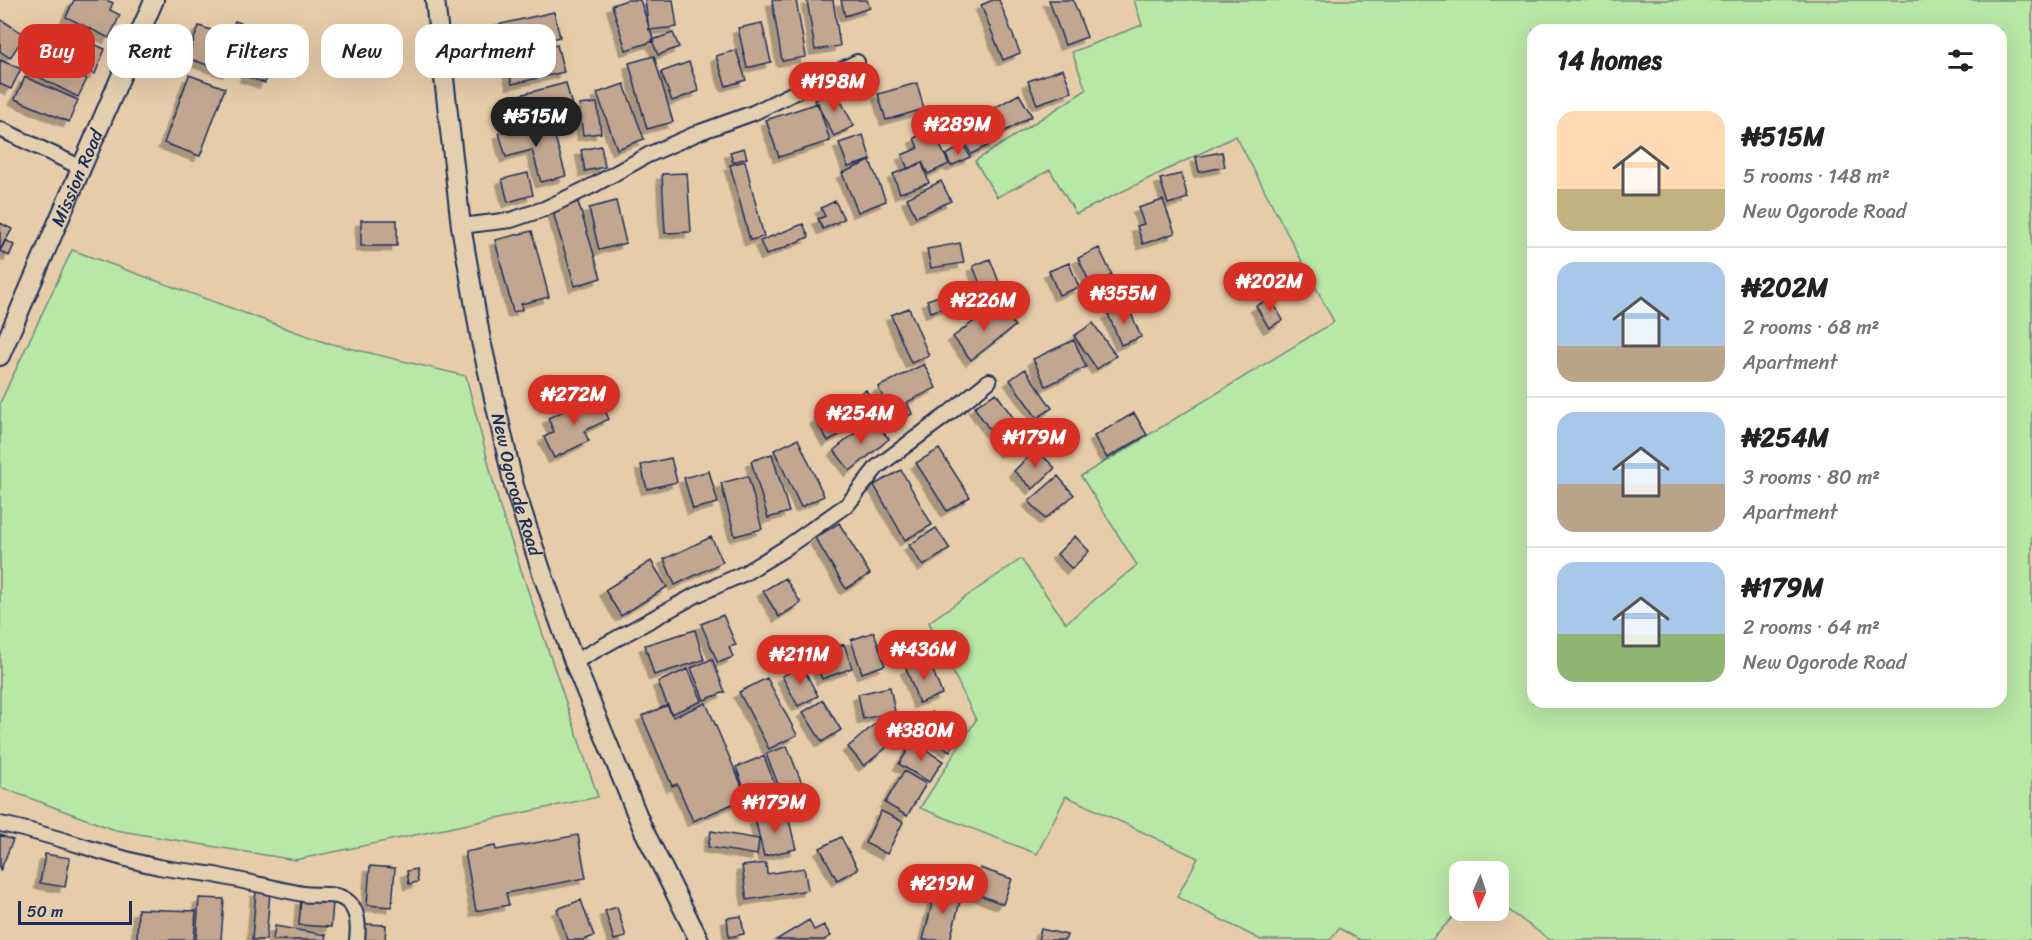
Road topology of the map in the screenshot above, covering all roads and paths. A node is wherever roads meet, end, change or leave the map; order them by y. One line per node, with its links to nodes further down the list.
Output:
1 (154, 0): 5 (street, Mission Road)
2 (435, 0): 6 (street, New Ogorode Road)
3 (857, 62): 6 (street)
4 (0, 129): 5 (street)
5 (82, 168): 7 (street, Mission Road)
6 (461, 226): 9 (street, New Ogorode Road)
7 (0, 356)
8 (989, 381): 9 (street)
9 (574, 662): 12 (street, New Ogorode Road)
10 (0, 824): 11 (street)
11 (357, 940)
12 (699, 940)

